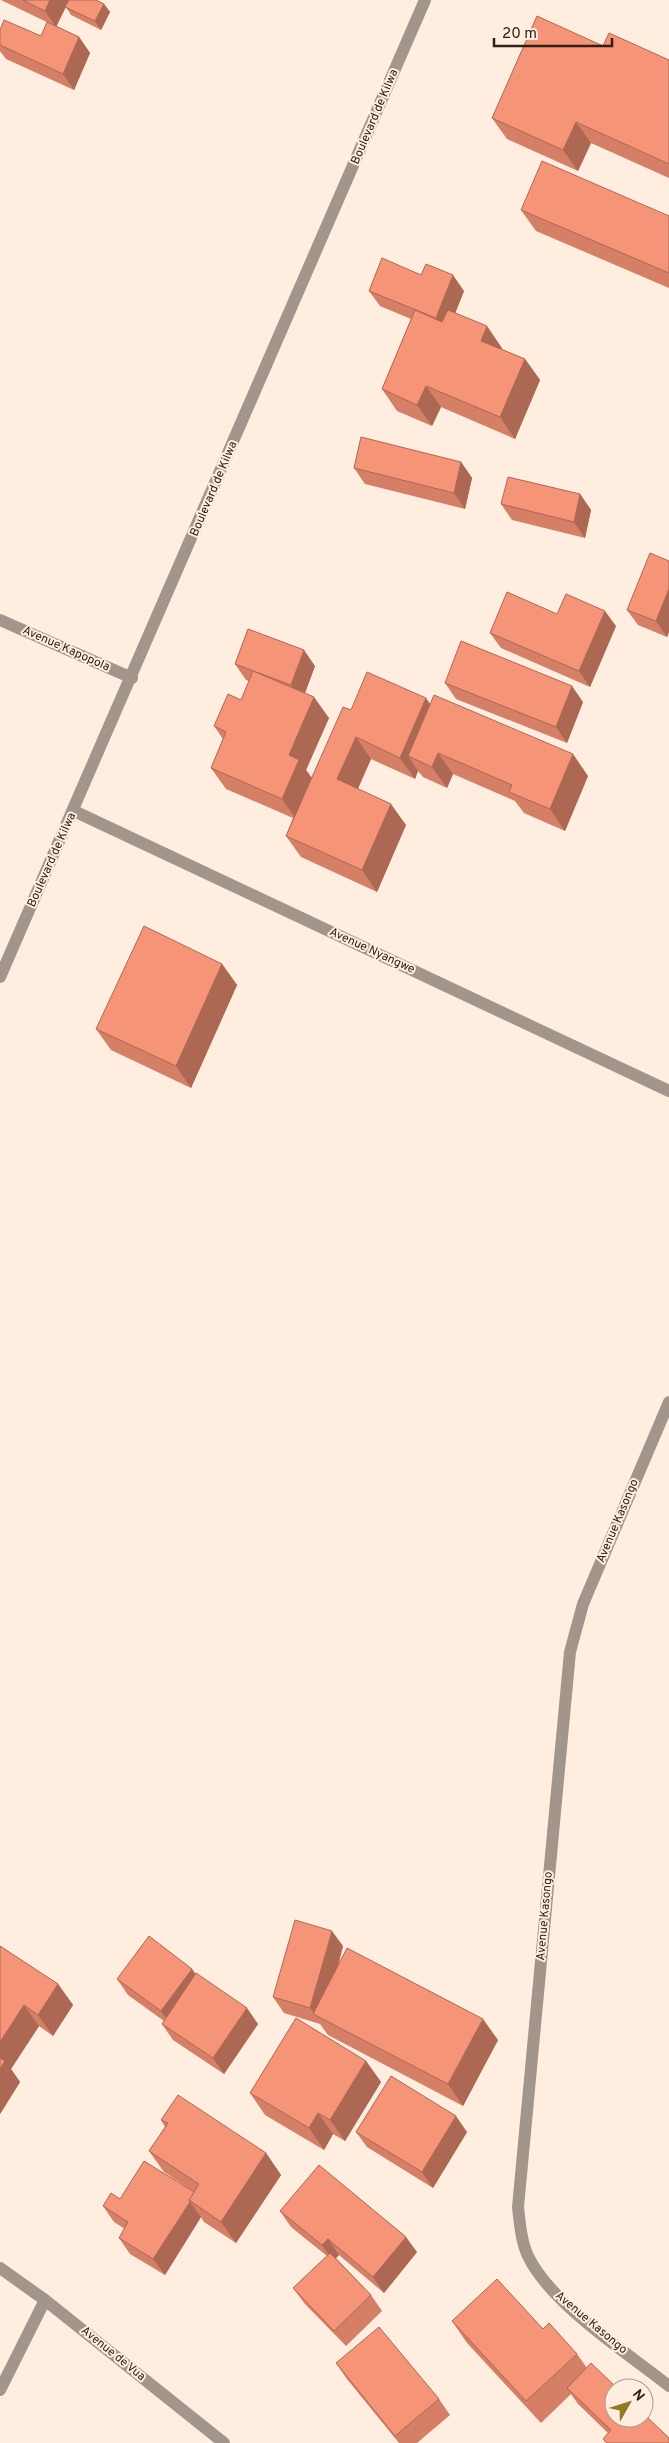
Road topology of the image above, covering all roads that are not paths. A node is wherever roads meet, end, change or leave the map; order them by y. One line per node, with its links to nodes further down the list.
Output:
1 (425, 0): 3 (street, Boulevard de Kilwa)
2 (0, 620): 3 (street, Avenue Kapopola)
3 (132, 678): 4 (street, Boulevard de Kilwa)
4 (74, 810): 5 (street, Boulevard de Kilwa); 6 (street, Avenue Nyangwe)
5 (0, 977)
6 (669, 1091)
7 (669, 1402): 10 (street, Avenue Kasongo)
8 (0, 2268): 9 (street, Avenue de Vua)
9 (45, 2300): 11 (street); 12 (street, Avenue de Vua)
10 (669, 2386)
11 (0, 2390)
12 (224, 2443)

